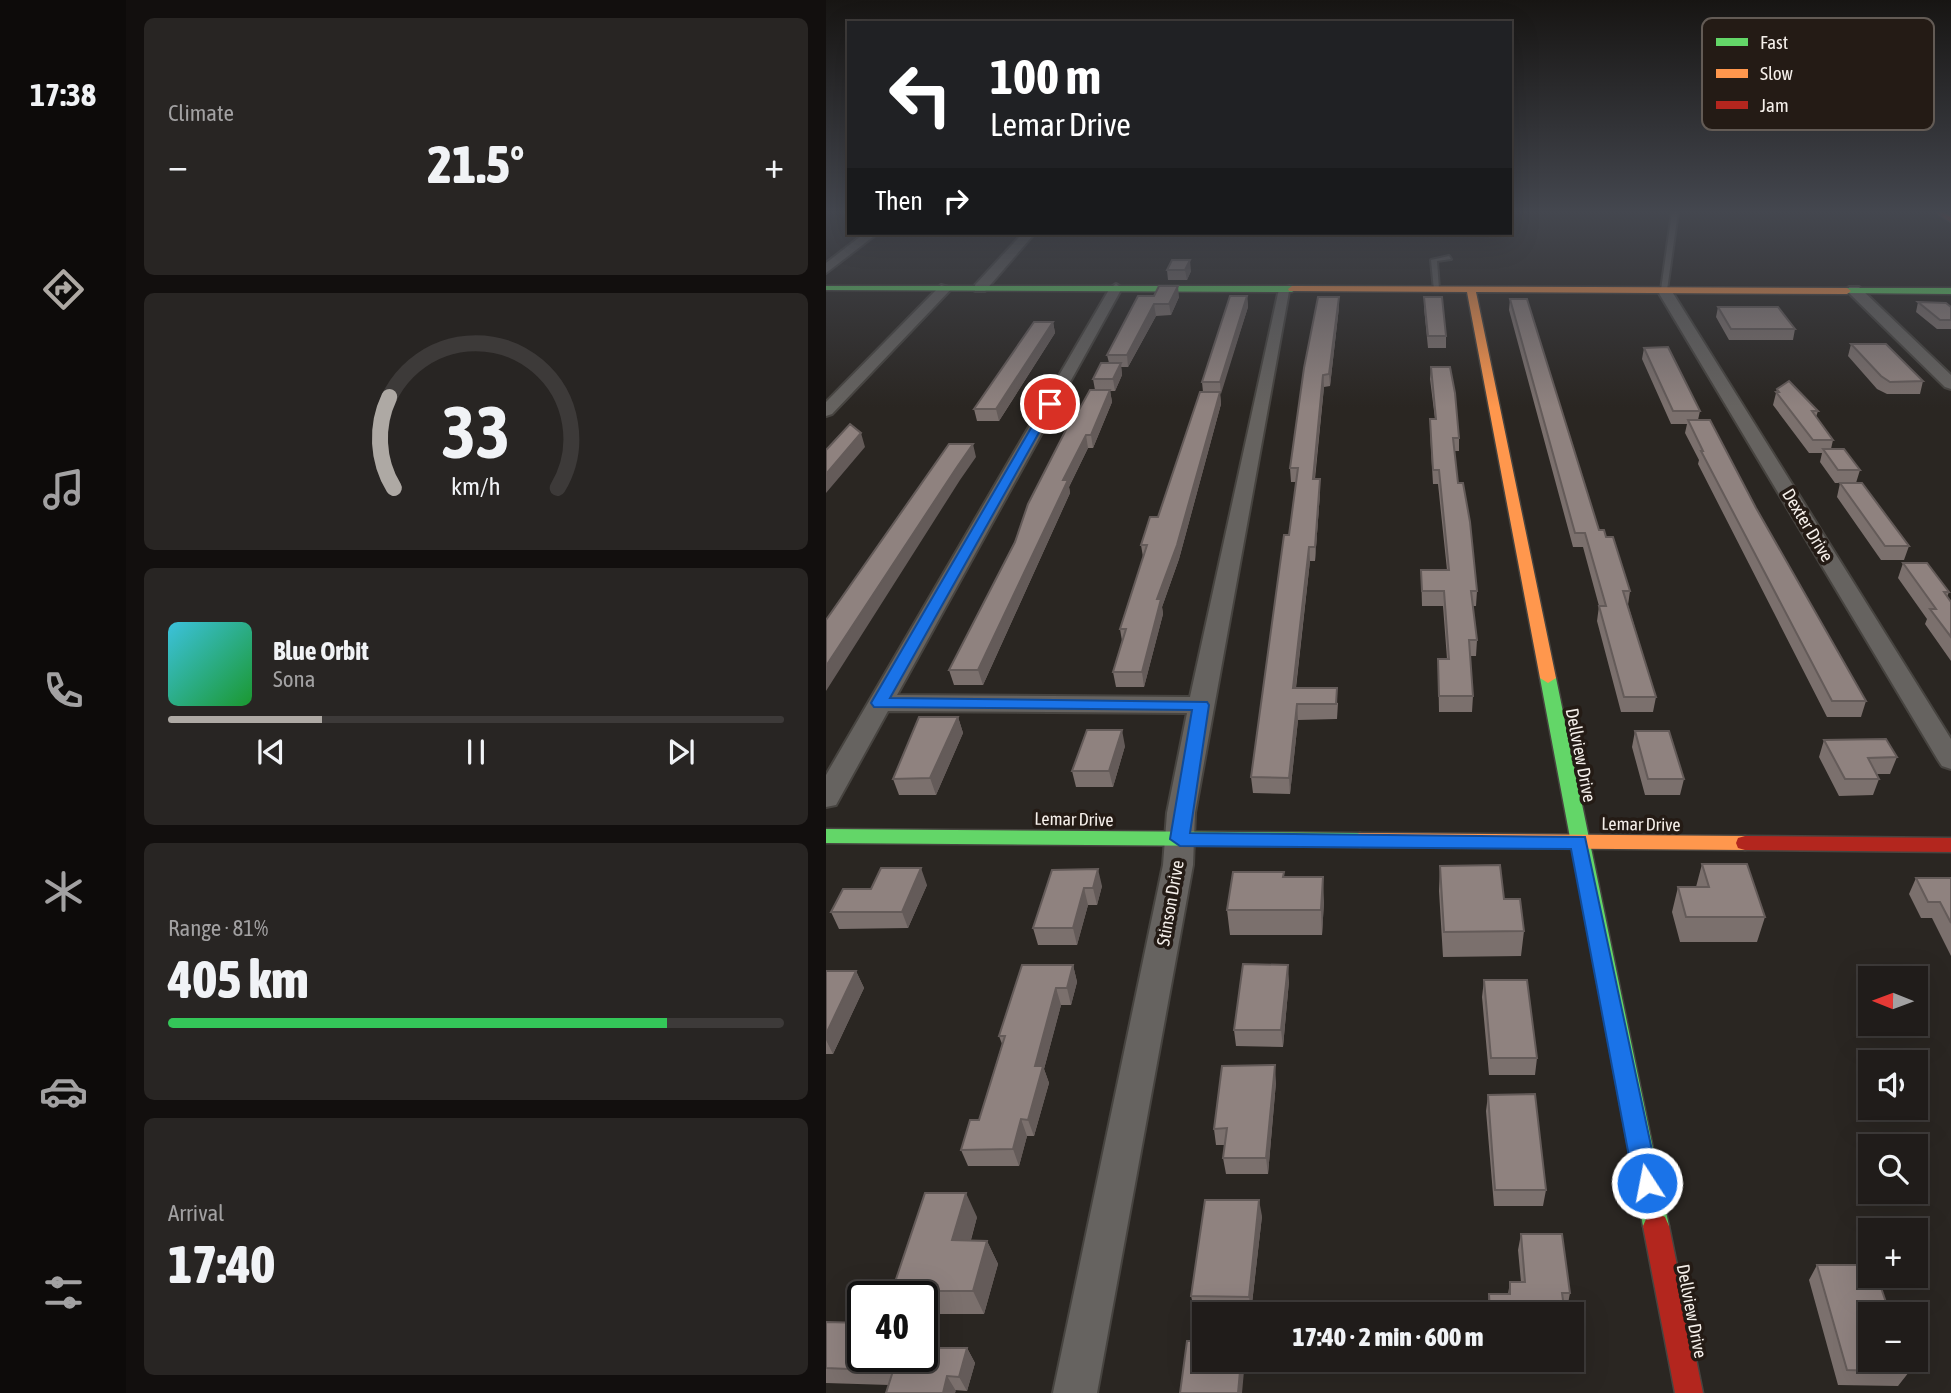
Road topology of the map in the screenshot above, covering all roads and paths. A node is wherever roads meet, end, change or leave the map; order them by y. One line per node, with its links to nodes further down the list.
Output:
1 (990, 277): 6 (street)
2 (1435, 277): 9 (lane)
3 (1666, 277): 11 (lane)
4 (826, 288): 5 (street)
5 (946, 288): 6 (street); 15 (street)
6 (980, 288): 7 (street)
7 (1116, 288): 8 (street); 16 (street)
8 (1285, 289): 9 (street); 17 (street, Stinson Drive)
9 (1436, 289): 10 (street)
10 (1471, 289): 11 (street); 22 (street, Dellview Drive)
11 (1664, 290): 12 (street); 18 (street, Dexter Drive)
12 (1854, 290): 13 (street); 14 (street)
13 (1951, 291)
14 (1951, 384)
15 (826, 411)
16 (879, 703): 17 (street); 19 (street)
17 (1201, 705): 21 (street, Stinson Drive)
18 (1951, 760)
19 (826, 798)
20 (826, 836): 21 (street, Lemar Drive)
21 (1180, 839): 22 (street, Lemar Drive); 24 (street, Stinson Drive)
22 (1579, 842): 23 (street, Lemar Drive); 25 (street, Dellview Drive)
23 (1951, 845)
24 (1075, 1393)
25 (1689, 1393)

